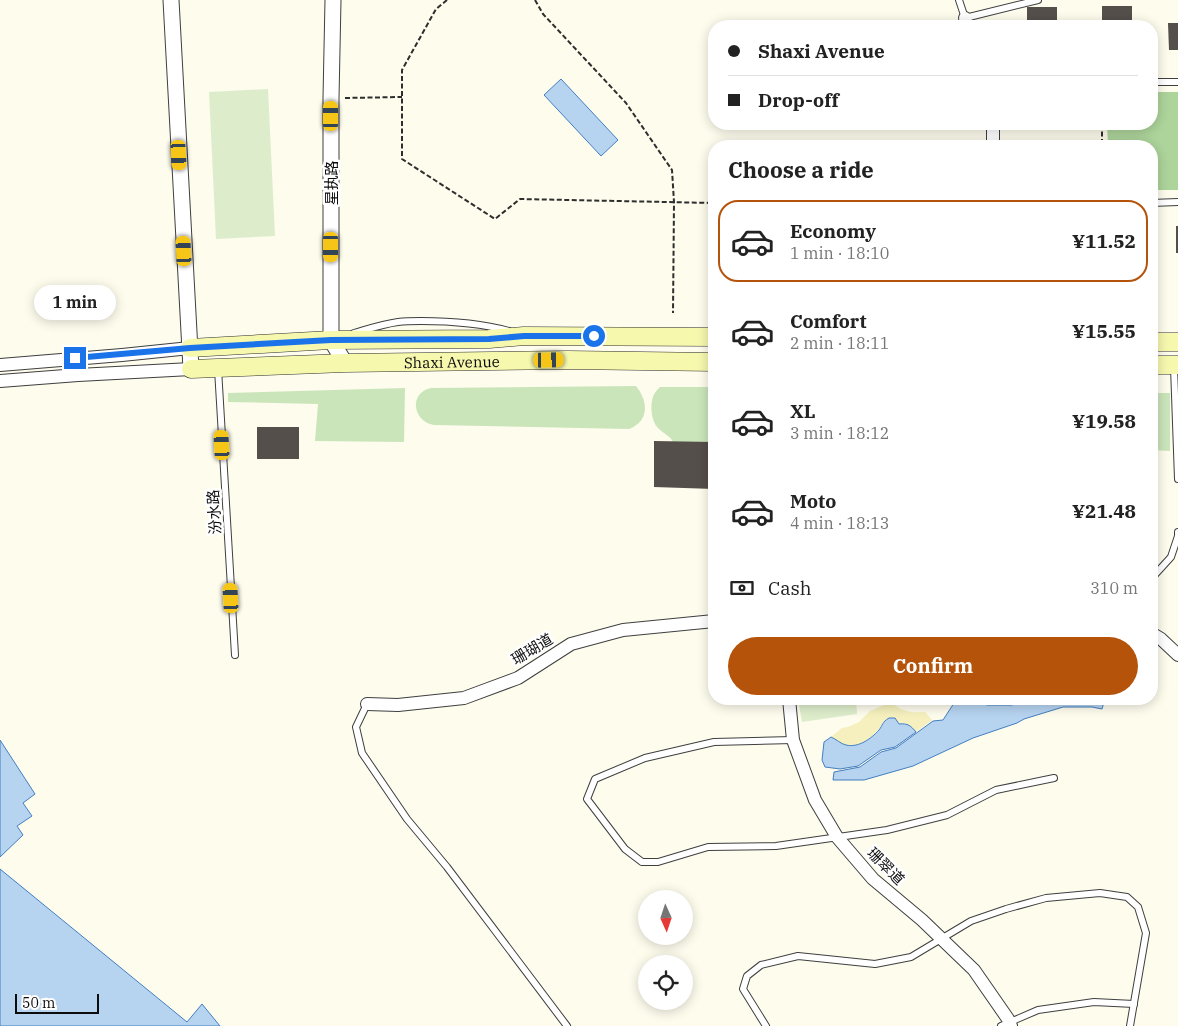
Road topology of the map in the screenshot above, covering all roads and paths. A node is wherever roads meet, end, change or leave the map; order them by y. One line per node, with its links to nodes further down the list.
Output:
1 (171, 0): 22 (street)
2 (333, 0): 12 (street, 星执路)
3 (447, 0): 11 (path)
4 (535, 0): 13 (path)
5 (959, 0): 7 (lane)
6 (1038, 0): 8 (lane)
7 (965, 20)
8 (973, 20)
9 (1158, 82): 10 (lane)
10 (1178, 82)
11 (402, 97): 12 (path); 13 (path)
12 (331, 98): 19 (street, 星执路)
13 (674, 202): 15 (path); 17 (path)
14 (1178, 202): 16 (lane)
15 (708, 203)
16 (1158, 203)
17 (673, 314)
18 (708, 337): 19 (main road, Shaxi Avenue)
19 (331, 340): 22 (main road, Shaxi Avenue); 24 (street, 星执路)
20 (1158, 342): 21 (main road)
21 (1178, 342)
22 (190, 348): 25 (street); 29 (street)
23 (708, 362): 24 (main road, Shaxi Avenue)
24 (344, 363): 28 (main road, Shaxi Avenue)
25 (0, 365)
26 (1158, 365): 27 (main road)
27 (1176, 365): 31 (lane)
28 (218, 368): 29 (main road, Shaxi Avenue); 36 (lane, 汾水路)
29 (191, 369): 30 (street)
30 (0, 381)
31 (1178, 479)
32 (1178, 532): 33 (lane)
33 (1158, 571)
34 (708, 622): 38 (street, 珊瑚道)
35 (1158, 637): 37 (street)
36 (235, 655)
37 (1178, 655)
38 (367, 704): 46 (lane)
39 (790, 705): 40 (street, 珊翠道)
40 (793, 740): 42 (street, 珊翠道); 42 (lane)
41 (1054, 778): 42 (lane)
42 (837, 837): 43 (street, 珊翠道)
43 (942, 939): 44 (lane); 45 (street, 珊翠道); 47 (lane)
44 (1134, 1004): 45 (lane); 48 (lane)
45 (1007, 1025)
46 (567, 1026)
47 (766, 1026)
48 (1130, 1026)

